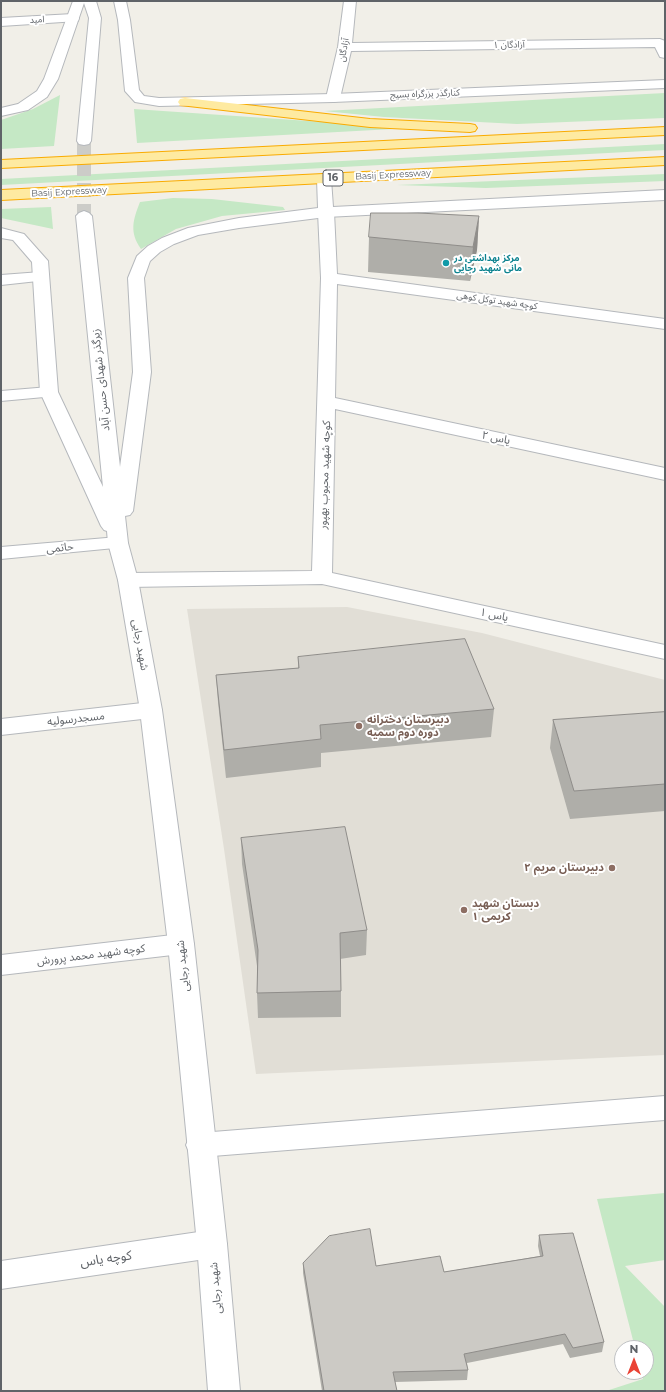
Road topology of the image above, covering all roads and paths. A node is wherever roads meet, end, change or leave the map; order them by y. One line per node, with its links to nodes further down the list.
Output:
1 (79, 1): 6 (street)
2 (90, 1): 7 (street)
3 (105, 1): 7 (street)
4 (120, 1): 13 (street, کنارگذر بزرگراه بسیج)
5 (350, 1): 9 (street, آزادگان)
6 (73, 18): 8 (street, امید); 14 (street)
7 (95, 18): 17 (street)
8 (1, 22)
9 (345, 47): 10 (street, آزادگان ۱); 12 (street, آزادگان)
10 (665, 54)
11 (665, 84): 12 (street, کنارگذر بزرگراه بسیج)
12 (333, 98): 13 (street, کنارگذر بزرگراه بسیج)
13 (185, 102): 16 (highway)
14 (1, 112)
15 (665, 131): 16 (highway)
16 (597, 134): 19 (highway)
17 (84, 141)
18 (665, 161): 20 (highway, Basij Expressway / 16)
19 (1, 164)
20 (324, 179): 21 (highway, Basij Expressway / 16); 23 (street, کوچه شهید محبوب بهپور)
21 (1, 195)
22 (665, 195): 23 (street)
23 (326, 212): 27 (street, کوچه شهید محبوب بهپور); 34 (street)
24 (84, 216): 34 (street, زیرگذر شهدای حسن آباد)
25 (1, 233): 26 (street)
26 (41, 277): 28 (street); 30 (street)
27 (330, 278): 29 (street, کوچه شهید توکل کوهی); 32 (street, کوچه شهید محبوب بهپور)
28 (1, 280)
29 (665, 324)
30 (49, 392): 31 (street); 34 (street)
31 (1, 396)
32 (327, 402): 33 (street, یاس ۲); 36 (street, کوچه شهید محبوب بهپور)
33 (665, 474)
34 (118, 544): 35 (street, حاتمی); 37 (street, شهید رجایی)
35 (1, 553)
36 (322, 577): 37 (street); 38 (street, یاس ۱)
37 (128, 580): 39 (street, شهید رجایی)
38 (665, 652)
39 (151, 710): 40 (street, مسجدرسولیه); 41 (street, شهید رجایی)
40 (1, 727)
41 (181, 944): 42 (street, کوچه شهید محمد پرورش); 44 (street, شهید رجایی)
42 (1, 965)
43 (665, 1108): 44 (street)
44 (200, 1145): 45 (street, شهید رجایی)
45 (212, 1244): 46 (street, کوچه یاس); 47 (street, شهید رجایی)
46 (1, 1275)
47 (224, 1391)

